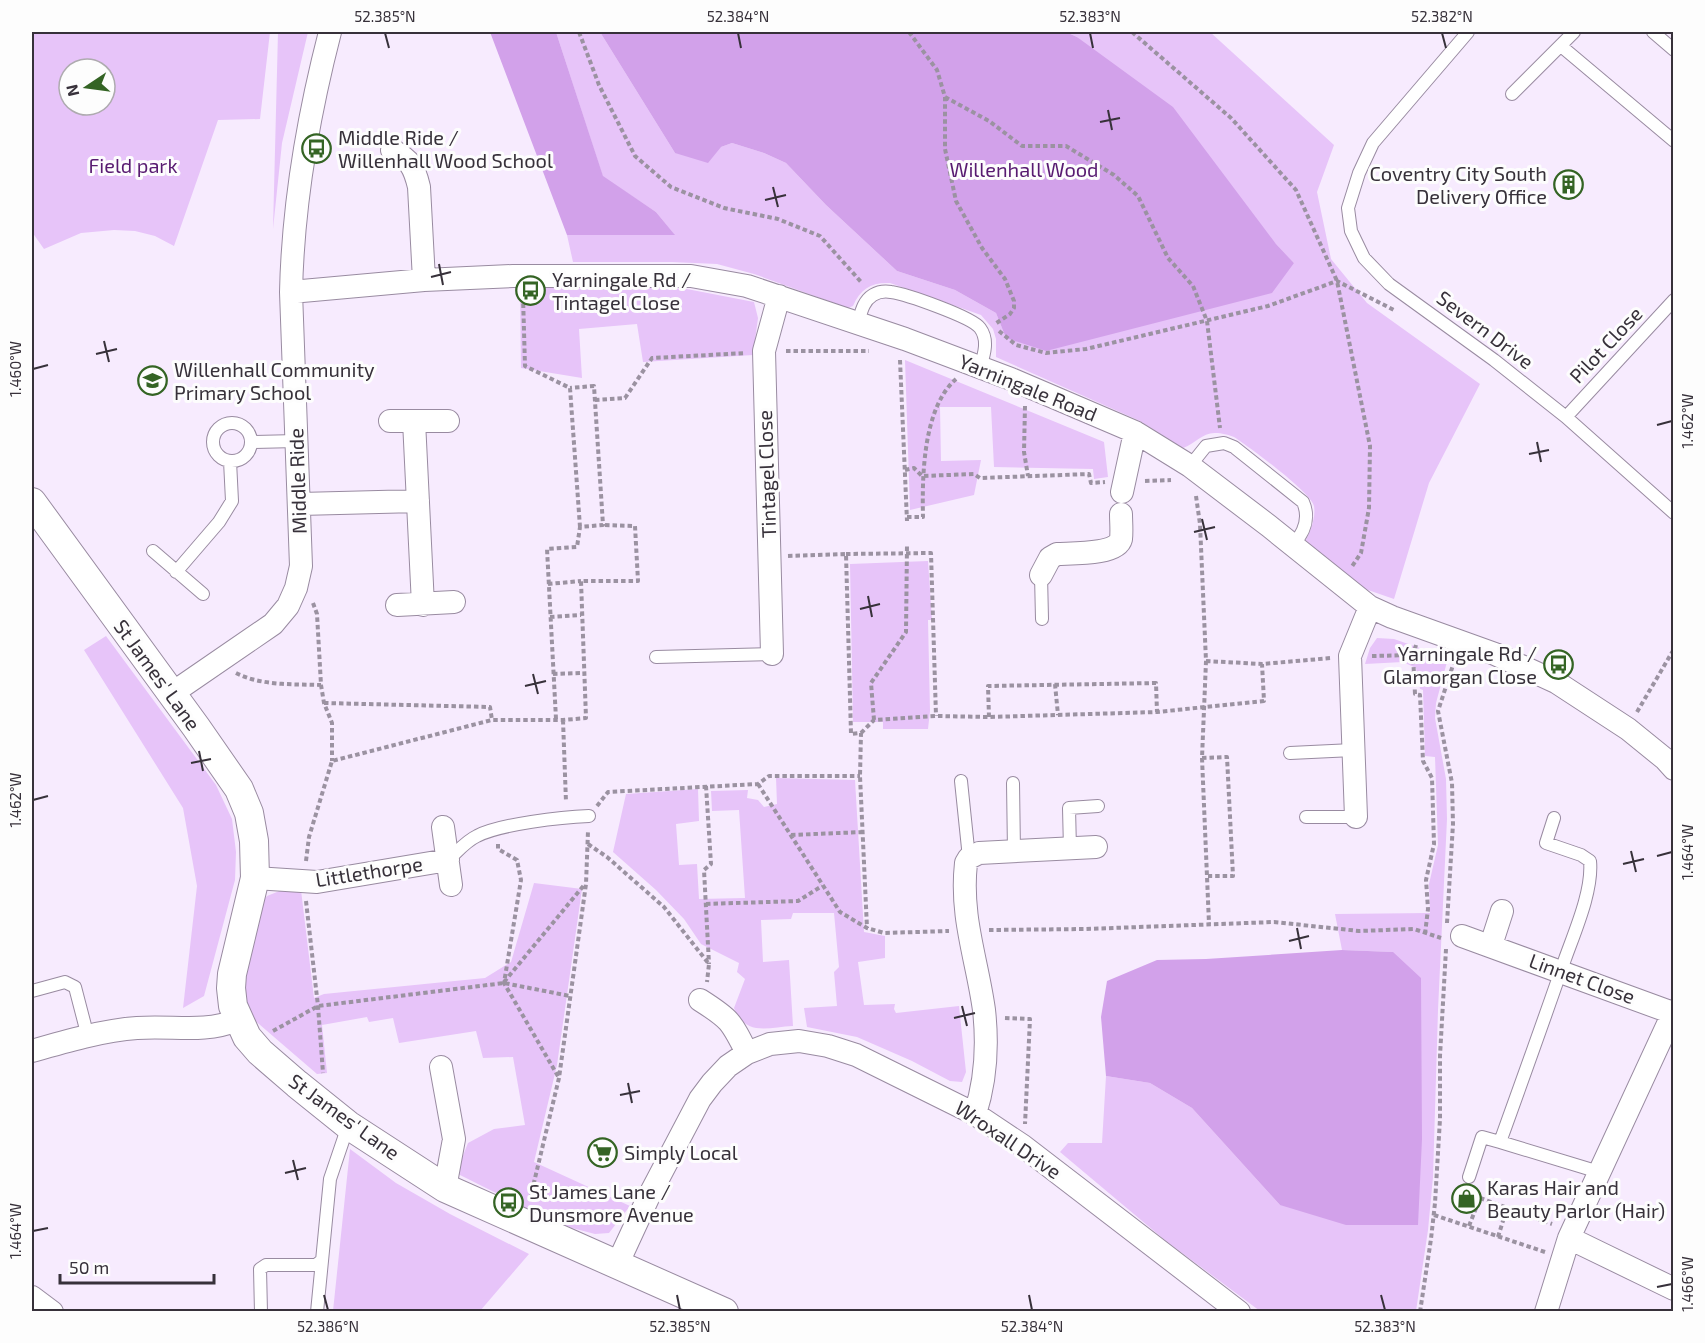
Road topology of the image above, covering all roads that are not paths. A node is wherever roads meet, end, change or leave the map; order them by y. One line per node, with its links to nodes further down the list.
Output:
1 (330, 32): 11 (street, Middle Ride)
2 (1468, 32): 17 (lane, Severn Drive)
3 (1574, 32): 5 (lane)
4 (1653, 32): 6 (lane)
5 (1561, 46): 7 (lane); 8 (lane)
6 (1674, 50)
7 (1512, 94)
8 (1674, 141)
9 (392, 150): 10 (street)
10 (424, 280): 11 (street, Yarningale Road); 12 (street, Yarningale Road)
11 (291, 292): 22 (street, Middle Ride)
12 (779, 296): 15 (street, Yarningale Road); 40 (street, Tintagel Close)
13 (1674, 300): 14 (lane, Pilot Close)
14 (1669, 314): 17 (lane, Pilot Close)
15 (858, 323): 16 (street, Yarningale Road); 16 (lane)
16 (976, 366): 21 (street, Yarningale Road)
17 (1566, 417): 29 (lane, Severn Drive)
18 (390, 421): 19 (street)
19 (414, 421): 20 (street); 26 (street)
20 (448, 421)
21 (1135, 432): 25 (street, Yarningale Road); 33 (street)
22 (297, 441): 23 (lane); 28 (street, Middle Ride)
23 (251, 442): 24 (lane); 24 (lane)
24 (230, 461): 32 (lane)
25 (1191, 473): 30 (street, Yarningale Road); 30 (lane)
26 (418, 501): 28 (street); 37 (street)
27 (32, 502): 42 (street, St James' Lane)
28 (300, 504): 42 (street, Middle Ride)
29 (1674, 513)
30 (1293, 545): 38 (street, Yarningale Road)
31 (153, 551): 32 (lane)
32 (176, 572): 34 (lane)
33 (1041, 575): 39 (lane)
34 (203, 594)
35 (454, 602): 37 (street)
36 (397, 604): 37 (street)
37 (423, 605)
38 (1370, 607): 43 (street); 45 (street, Yarningale Road)
39 (1042, 619)
40 (772, 654): 41 (lane)
41 (656, 657)
42 (171, 694): 59 (street, St James' Lane)
43 (1353, 750): 44 (lane); 51 (street)
44 (1290, 753)
45 (1674, 769)
46 (961, 781): 57 (lane)
47 (1013, 783): 56 (lane)
48 (1098, 806): 55 (lane)
49 (589, 816): 58 (lane, Littlethorpe)
50 (1306, 817): 51 (lane)
51 (1356, 817)
52 (1554, 818): 64 (lane)
53 (443, 827): 58 (street, Littlethorpe)
54 (1096, 847): 55 (street)
55 (1070, 849): 56 (street)
56 (1014, 852): 57 (street)
57 (969, 858): 73 (street)
58 (448, 860): 59 (street, Littlethorpe); 60 (street, Littlethorpe)
59 (255, 879): 68 (street, St James' Lane)
60 (451, 885)
61 (1502, 911): 63 (street)
62 (1454, 938): 63 (street, Linnet Close)
63 (1491, 945): 64 (street, Linnet Close)
64 (1561, 972): 67 (street, Linnet Close); 75 (lane)
65 (32, 991): 69 (lane)
66 (700, 999): 71 (street)
67 (1673, 1012): 76 (street)
68 (245, 1031): 69 (street); 74 (street, St James' Lane)
69 (88, 1037): 70 (street)
70 (32, 1051)
71 (747, 1053): 73 (street, Wroxall Drive); 81 (street, Wroxall Drive)
72 (441, 1067): 78 (street)
73 (975, 1114): 88 (street, Wroxall Drive)
74 (348, 1125): 78 (street, St James' Lane); 80 (lane)
75 (1500, 1142): 76 (lane); 77 (lane)
76 (1599, 1172): 79 (street)
77 (1469, 1177)
78 (445, 1188): 81 (street, St James' Lane)
79 (1568, 1243): 82 (street); 89 (street)
80 (321, 1261): 86 (lane); 87 (lane)
81 (617, 1265): 84 (street, St James' Lane)
82 (1674, 1289)
83 (32, 1297): 85 (street)
84 (713, 1309)
85 (52, 1311)
86 (261, 1311)
87 (317, 1311)
88 (1239, 1311)
89 (1545, 1311)

